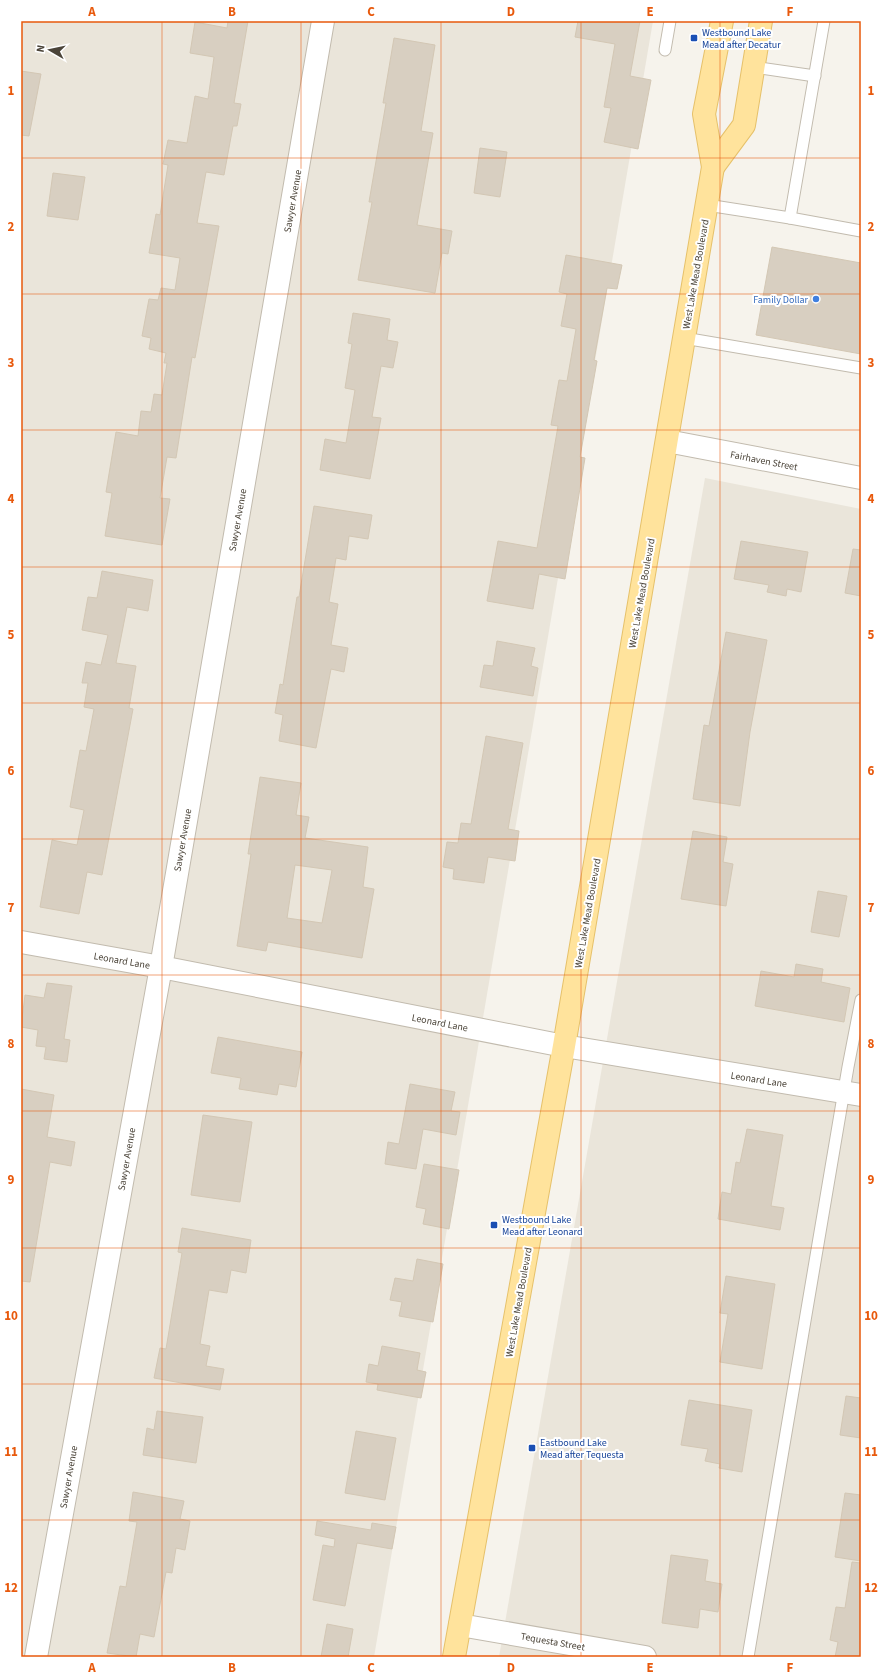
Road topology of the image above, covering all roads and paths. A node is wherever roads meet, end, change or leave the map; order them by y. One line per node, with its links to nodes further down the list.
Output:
1 (323, 21): 18 (street, Sawyer Avenue)
2 (670, 21): 6 (lane)
3 (722, 21): 9 (main road, West Lake Mead Boulevard)
4 (761, 21): 7 (main road, West Lake Mead Boulevard)
5 (824, 21): 8 (lane)
6 (665, 50)
7 (754, 67): 8 (lane); 9 (main road, West Lake Mead Boulevard)
8 (815, 76): 11 (lane)
9 (714, 167): 10 (main road, West Lake Mead Boulevard)
10 (707, 205): 11 (lane); 13 (main road, West Lake Mead Boulevard)
11 (790, 218): 12 (lane)
12 (861, 231)
13 (684, 338): 14 (lane); 15 (main road, West Lake Mead Boulevard)
14 (861, 368)
15 (667, 441): 16 (street, Fairhaven Street); 20 (main road, West Lake Mead Boulevard)
16 (861, 478)
17 (21, 942): 18 (street, Leonard Lane)
18 (161, 967): 20 (street, Leonard Lane); 23 (street, Sawyer Avenue)
19 (861, 1000): 21 (lane)
20 (564, 1046): 21 (street, Leonard Lane); 22 (main road, West Lake Mead Boulevard)
21 (853, 1093): 26 (lane)
22 (460, 1625): 24 (main road, West Lake Mead Boulevard); 25 (street, Tequesta Street)
23 (36, 1657)
24 (454, 1657)
25 (645, 1657)
26 (748, 1657)

